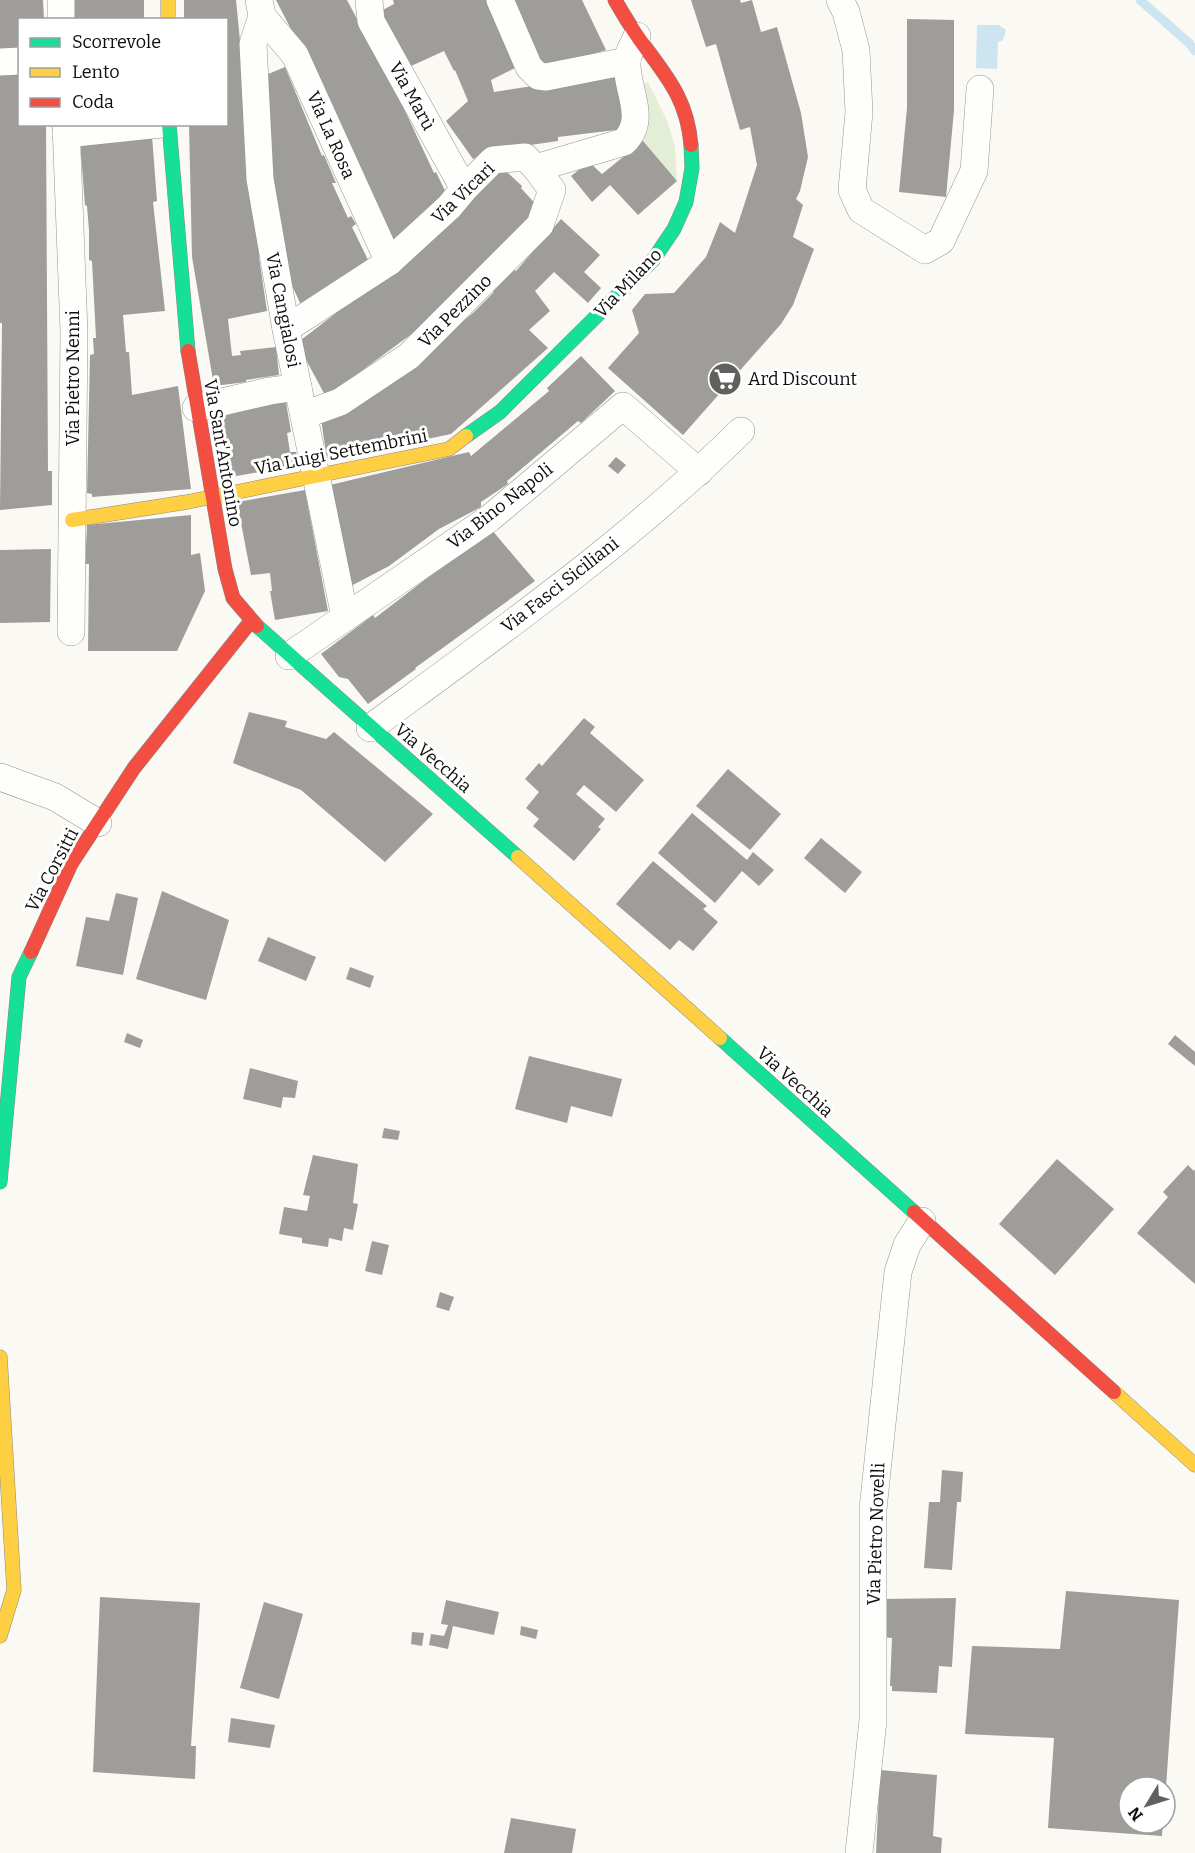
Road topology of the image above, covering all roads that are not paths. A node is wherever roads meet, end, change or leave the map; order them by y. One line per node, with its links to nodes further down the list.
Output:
1 (61, 0): 8 (street)
2 (168, 0): 9 (street)
3 (369, 0): 19 (street, Via Marù)
4 (500, 0): 11 (street)
5 (615, 0): 10 (street, Via Milano)
6 (840, 0): 14 (street)
7 (260, 8): 20 (street, Via La Rosa); 21 (street, Via Cangialosi)
8 (62, 18)
9 (168, 18)
10 (637, 36): 11 (street); 24 (street, Via Milano)
11 (627, 61): 18 (street)
12 (0, 62): 13 (street)
13 (18, 62)
14 (980, 89)
15 (123, 126): 17 (street)
16 (170, 126): 23 (street, Via Sant'Antonino)
17 (66, 129): 30 (street, Via Pietro Nenni)
18 (536, 168): 19 (street, Via Vicari); 25 (street, Via Pezzino)
19 (464, 189): 20 (street, Via Vicari)
20 (389, 262): 21 (street, Via Vicari)
21 (286, 328): 22 (street, Via Cangialosi)
22 (298, 387): 23 (street); 25 (street, Via Cangialosi)
23 (196, 408): 29 (street, Via Sant'Antonino)
24 (500, 412): 28 (street, Via Luigi Settembrini)
25 (304, 415): 28 (street, Via Cangialosi)
26 (741, 431): 27 (street, Via Fasci Siciliani)
27 (699, 472): 31 (street, Via Bino Napoli); 35 (street, Via Fasci Siciliani)
28 (316, 476): 29 (street, Via Luigi Settembrini); 31 (street, Via Cangialosi)
29 (212, 496): 30 (street, Via Luigi Settembrini); 32 (street, Via Sant'Antonino)
30 (72, 520): 33 (street, Via Pietro Nenni)
31 (345, 617): 34 (street, Via Bino Napoli)
32 (251, 621): 34 (street, Via Sant'Antonino); 37 (street, Via Corsitti)
33 (71, 632)
34 (289, 656): 35 (street, Via Sant'Antonino)
35 (370, 728): 39 (street, Via Vecchia)
36 (0, 777): 37 (street)
37 (98, 823): 38 (street, Via Corsitti)
38 (0, 1182)
39 (922, 1221): 41 (street, Via Vecchia); 43 (street, Via Pietro Novelli)
40 (0, 1357): 42 (street)
41 (1195, 1465)
42 (0, 1636)
43 (858, 1853)

